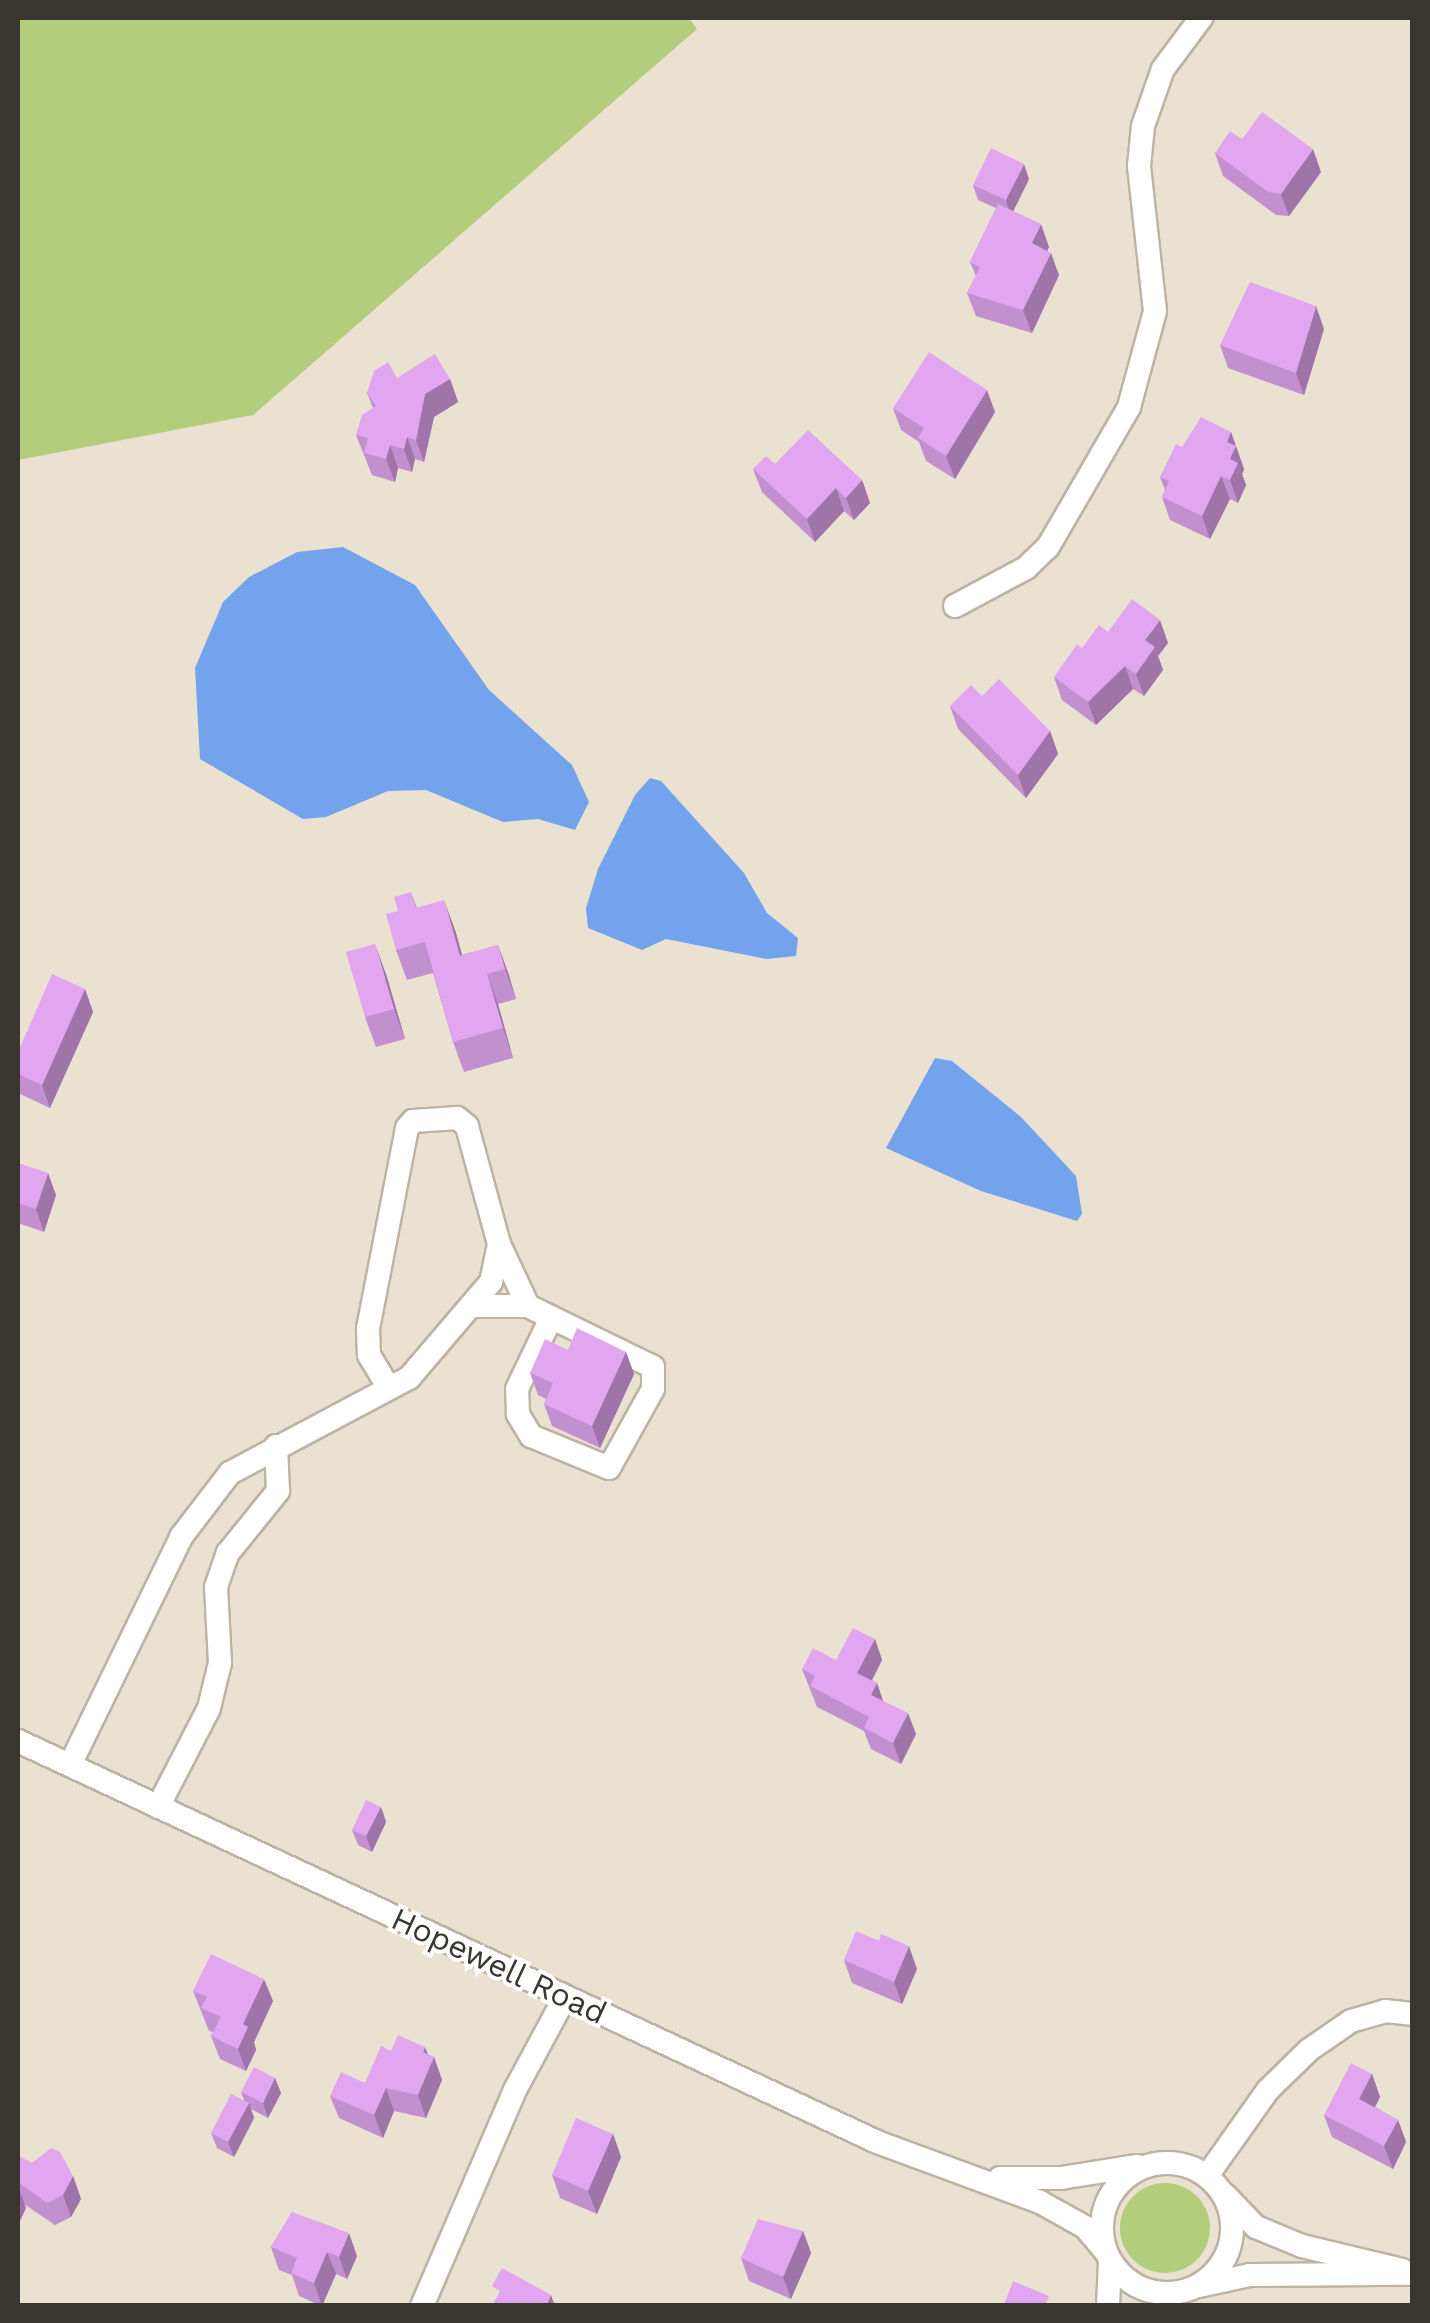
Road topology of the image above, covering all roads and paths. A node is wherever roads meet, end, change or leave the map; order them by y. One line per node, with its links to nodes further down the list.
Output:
1 (1202, 18): 2 (street)
2 (955, 606)
3 (499, 1244): 4 (street); 5 (street); 7 (street)
4 (471, 1306): 5 (street); 7 (street)
5 (528, 1306): 6 (street)
6 (551, 1318): 6 (street)
7 (389, 1388): 8 (street)
8 (276, 1446): 10 (street); 11 (street)
9 (18, 1741): 10 (street, Hopewell Road)
10 (70, 1766): 11 (street, Hopewell Road)
11 (158, 1807): 12 (street, Hopewell Road)
12 (566, 1996): 15 (street, Hopewell Road); 20 (street)
13 (1412, 2014): 16 (street)
14 (1147, 2165): 15 (street, Hopewell Road); 16 (street); 17 (street)
15 (986, 2178): 17 (street, Hopewell Road)
16 (1215, 2184): 18 (street); 19 (street)
17 (1108, 2256): 19 (street); 21 (street)
18 (1412, 2274): 19 (street)
19 (1176, 2295)
20 (422, 2306)
21 (1108, 2306)

